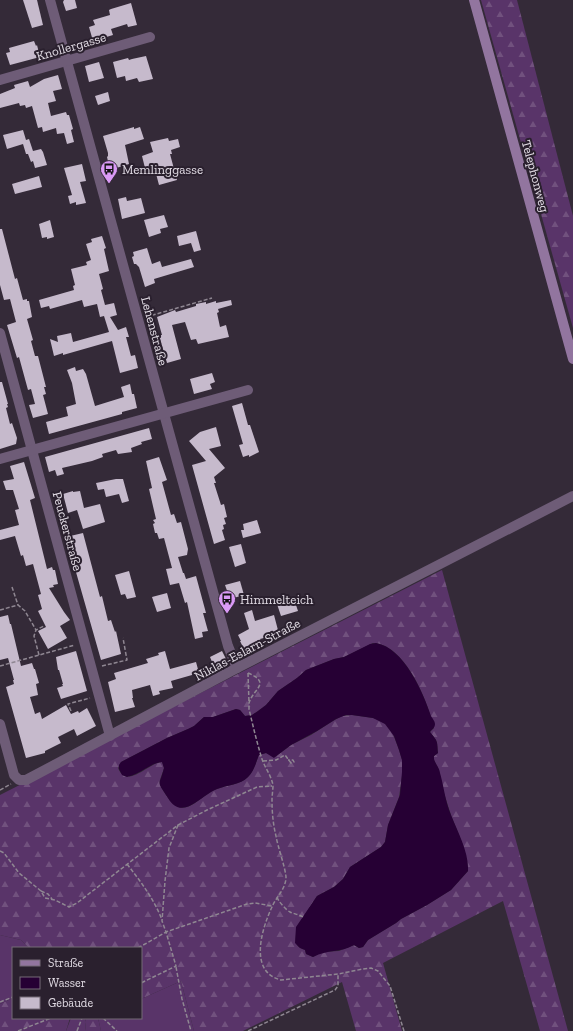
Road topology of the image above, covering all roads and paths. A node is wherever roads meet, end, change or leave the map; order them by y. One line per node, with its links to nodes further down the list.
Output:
1 (50, 0): 4 (street, Lehenstraße)
2 (474, 0): 9 (street, Telephonweg)
3 (150, 37): 4 (street, Knollergasse)
4 (67, 61): 5 (street, Knollergasse); 7 (street, Lehenstraße)
5 (0, 80)
6 (212, 298): 7 (path)
7 (138, 319): 11 (street, Lehenstraße)
8 (0, 333): 12 (street, Peuckerstraße)
9 (573, 359)
10 (248, 390): 11 (street)
11 (164, 413): 12 (street); 24 (street, Lehenstraße)
12 (32, 450): 13 (street); 21 (street, Peuckerstraße)
13 (0, 459)
14 (573, 496): 24 (street, Niklas-Eslarn-Straße)
15 (12, 587): 16 (path)
16 (18, 605): 17 (path); 19 (path)
17 (0, 610)
18 (44, 626): 19 (path)
19 (36, 630): 22 (path)
20 (123, 638): 25 (path)
21 (85, 642): 22 (path); 25 (street, Peuckerstraße)
22 (39, 655): 23 (path)
23 (0, 666)
24 (237, 668): 30 (street, Niklas-Eslarn-Straße)
25 (92, 669): 26 (street, Peuckerstraße)
26 (99, 696): 28 (path); 30 (street, Peuckerstraße)
27 (249, 703): 27 (path); 32 (path)
28 (71, 711)
29 (0, 724): 30 (street, Niklas-Eslarn-Straße)
30 (110, 736)
31 (288, 760): 32 (path)
32 (263, 761): 33 (path)
33 (273, 786): 34 (path); 38 (path)
34 (178, 825): 36 (path); 42 (path)
35 (0, 851): 37 (path)
36 (127, 864): 39 (path); 42 (path)
37 (40, 891): 39 (path); 39 (path)
38 (277, 897): 40 (path); 41 (path)
39 (52, 899)
40 (272, 906): 43 (path); 46 (path)
41 (303, 917)
42 (162, 921): 43 (path)
43 (166, 932): 44 (path); 45 (path)
44 (140, 947)
45 (176, 966): 47 (path); 56 (path)
46 (338, 974): 57 (path); 58 (path)
47 (142, 983)
48 (12, 997): 49 (path)
49 (0, 1002)
50 (48, 1019): 53 (path)
51 (82, 1019): 54 (path)
52 (104, 1019): 55 (path)
53 (18, 1031)
54 (77, 1031)
55 (117, 1031)
56 (191, 1031)
57 (248, 1031)
58 (404, 1031)

